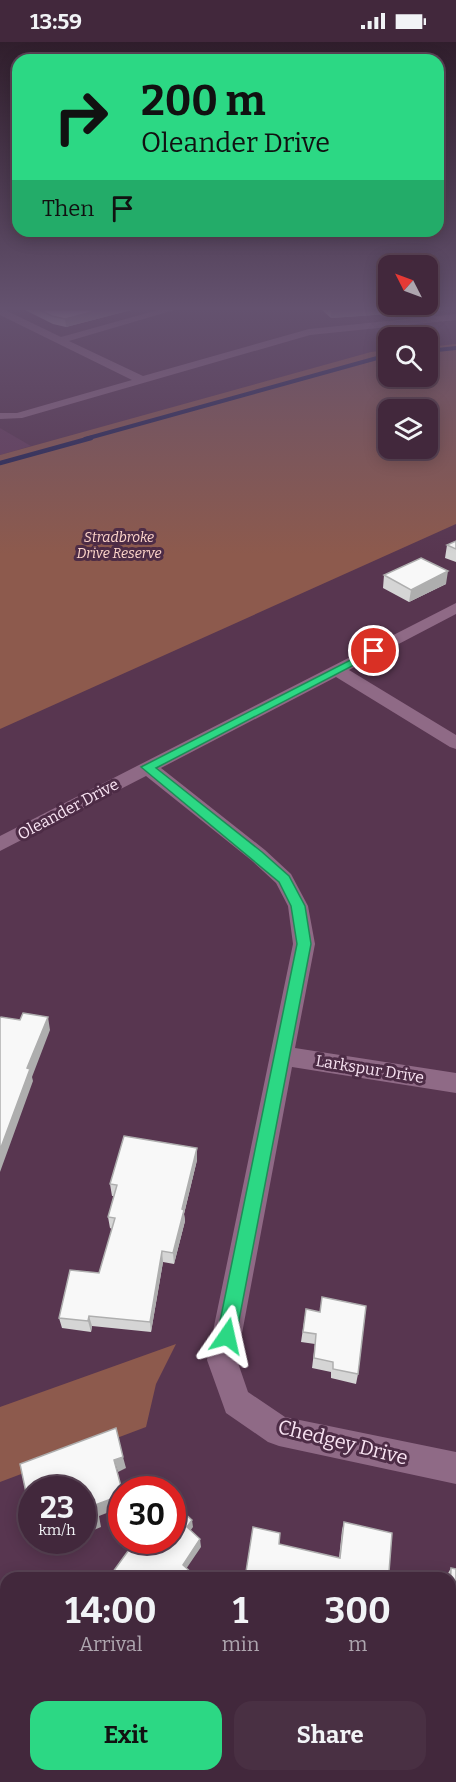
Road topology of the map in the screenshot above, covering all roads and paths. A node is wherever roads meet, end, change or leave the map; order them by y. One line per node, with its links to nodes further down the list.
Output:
1 (99, 391): 2 (street)
2 (3, 416)
3 (456, 608): 4 (street, Oleander Drive)
4 (337, 670): 5 (street); 6 (street, Oleander Drive)
5 (456, 743)
6 (147, 767): 7 (street, Oleander Drive); 8 (street)
7 (0, 844)
8 (283, 1056): 9 (street, Larkspur Drive); 10 (street, Chedgey Drive)
9 (456, 1083)
10 (456, 1468)

